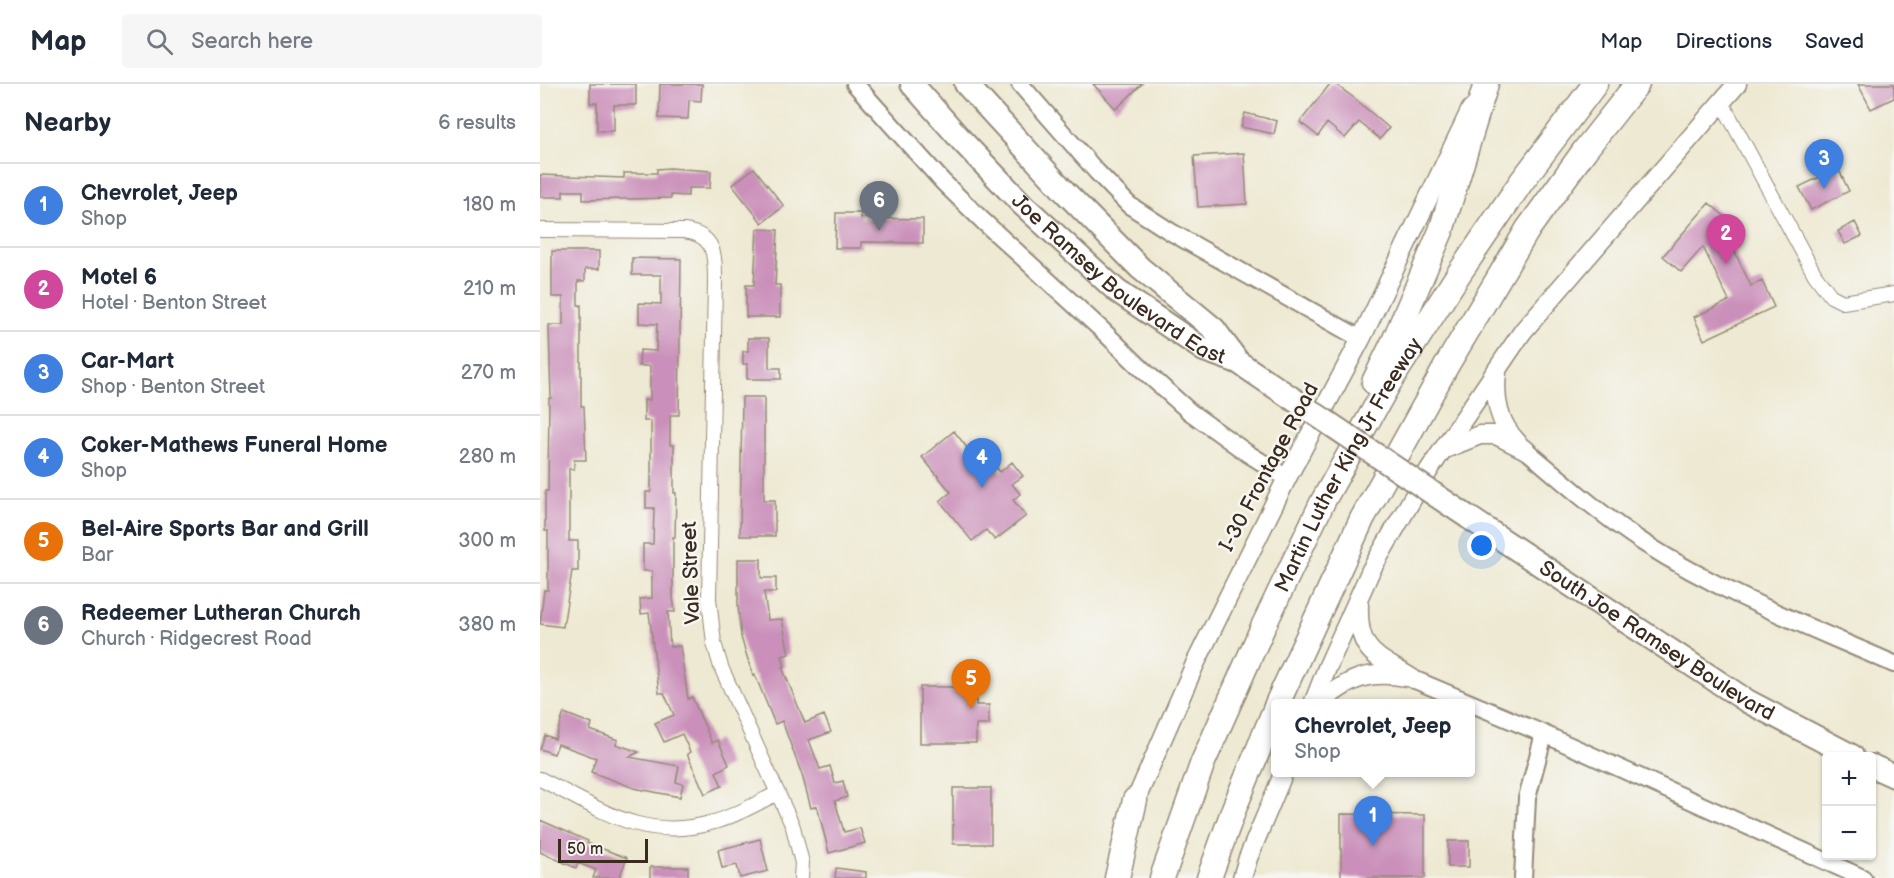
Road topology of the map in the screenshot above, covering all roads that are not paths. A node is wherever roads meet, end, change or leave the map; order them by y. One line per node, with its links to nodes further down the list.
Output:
1 (855, 84): 17 (street)
2 (912, 84): 13 (highway, Joe Ramsey Boulevard East)
3 (966, 84): 13 (highway, Joe Ramsey Boulevard East)
4 (1020, 84): 12 (street)
5 (1485, 84): 12 (main road, I-30 Frontage Road); 18 (highway)
6 (1595, 84): 18 (highway, Martin Luther King Jr Freeway)
7 (1637, 84): 22 (highway, Martin Luther King Jr Freeway)
8 (1737, 84): 9 (main road)
9 (1721, 101): 11 (street); 14 (main road)
10 (540, 230): 34 (street, Vale Street)
11 (1894, 294)
12 (1361, 339): 17 (main road, I-30 Frontage Road)
13 (1238, 363): 29 (highway, South Joe Ramsey Boulevard, bridge)
14 (1498, 370): 15 (main road); 16 (main road)
15 (1443, 450): 16 (main road); 19 (main road)
16 (1526, 450): 20 (street)
17 (1287, 478): 35 (main road, I-30 Frontage Road)
18 (1323, 501): 39 (highway, Martin Luther King Jr Freeway)
19 (1359, 598): 21 (main road); 23 (main road)
20 (1894, 664)
21 (1413, 679): 24 (main road); 25 (street)
22 (1279, 699)
23 (1315, 699)
24 (1325, 699)
25 (1461, 699)
26 (1475, 705): 28 (street)
27 (1271, 717): 40 (highway, Martin Luther King Jr Freeway)
28 (1544, 734): 42 (street); 43 (street)
29 (1844, 752)
30 (1876, 768): 31 (highway)
31 (1894, 776)
32 (1282, 777): 41 (main road)
33 (540, 779): 34 (street)
34 (778, 793): 36 (street, Vale Street)
35 (1135, 800): 37 (main road, I-30 Frontage Road); 38 (highway)
36 (801, 878)
37 (1110, 878)
38 (1117, 878)
39 (1162, 878)
40 (1209, 878)
41 (1242, 878)
42 (1523, 878)
43 (1863, 878)

